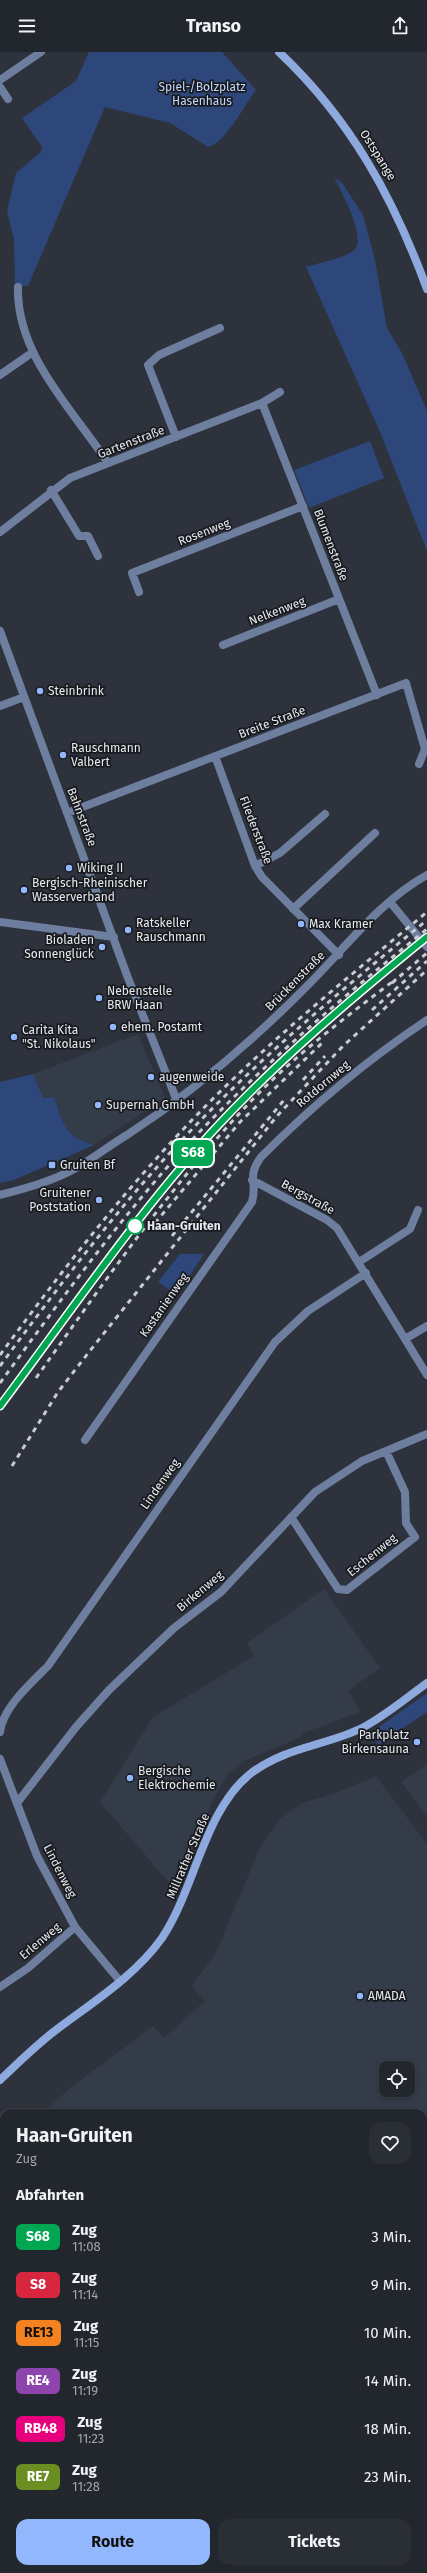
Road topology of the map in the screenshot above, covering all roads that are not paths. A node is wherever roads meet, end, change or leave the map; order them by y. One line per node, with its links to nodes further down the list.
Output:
1 (41, 52): 3 (street)
2 (279, 52): 7 (main road, Ostspange)
3 (0, 80)
4 (0, 87): 5 (street)
5 (8, 99)
6 (18, 287): 9 (street)
7 (427, 289)
8 (220, 328): 13 (street)
9 (34, 352): 10 (street); 14 (street)
10 (0, 375)
11 (280, 392): 12 (street, Gartenstraße)
12 (262, 403): 13 (street, Gartenstraße); 16 (street, Blumenstraße)
13 (176, 437): 14 (street, Gartenstraße)
14 (108, 463): 15 (street, Gartenstraße)
15 (51, 490): 17 (street, Gartenstraße); 18 (street)
16 (303, 506): 19 (street, Rosenweg); 20 (street, Blumenstraße)
17 (0, 532)
18 (98, 556)
19 (139, 592)
20 (339, 599): 22 (street, Nelkenweg); 23 (street, Blumenstraße)
21 (0, 631): 24 (street, Bahnstraße)
22 (223, 645)
23 (377, 695): 26 (street, Breite Straße); 27 (street, Breite Straße)
24 (24, 697): 25 (street); 28 (street, Bahnstraße)
25 (0, 706)
26 (215, 756): 28 (street, Breite Straße); 31 (street, Fliederstraße)
27 (419, 764)
28 (67, 813): 36 (street, Bahnstraße)
29 (325, 814): 31 (street)
30 (375, 833): 34 (street)
31 (255, 866): 34 (street, Fliederstraße)
32 (427, 875): 33 (street, Brückenstraße)
33 (390, 902): 37 (street); 38 (street, Brückenstraße)
34 (293, 909): 38 (street, Fliederstraße)
35 (0, 922): 36 (street)
36 (114, 937): 40 (street, Bahnstraße)
37 (427, 947)
38 (338, 955): 40 (street, Brückenstraße)
39 (427, 1020): 41 (street, Rotdornweg)
40 (177, 1101): 42 (street, Brückenstraße)
41 (252, 1180): 44 (street, Bergstraße); 50 (street, Kastanienweg)
42 (0, 1195)
43 (418, 1210): 44 (street)
44 (359, 1262): 45 (street, Bergstraße)
45 (366, 1273): 47 (street, Bergstraße); 54 (street, Lindenweg)
46 (427, 1326): 47 (street)
47 (405, 1340): 48 (street, Bergstraße)
48 (427, 1375)
49 (427, 1434): 51 (street, Birkenweg)
50 (85, 1440)
51 (386, 1451): 52 (street, Birkenweg); 52 (street, Eschenweg)
52 (291, 1517): 56 (street, Birkenweg)
53 (427, 1683): 58 (main road, Millrather Straße)
54 (0, 1732)
55 (0, 1759): 56 (street, Lindenweg)
56 (17, 1804): 57 (street, Lindenweg)
57 (75, 1927): 58 (street, Lindenweg); 59 (street, Erlenweg)
58 (120, 1981): 60 (main road, Millrather Straße)
59 (0, 1987)
60 (0, 2080)

